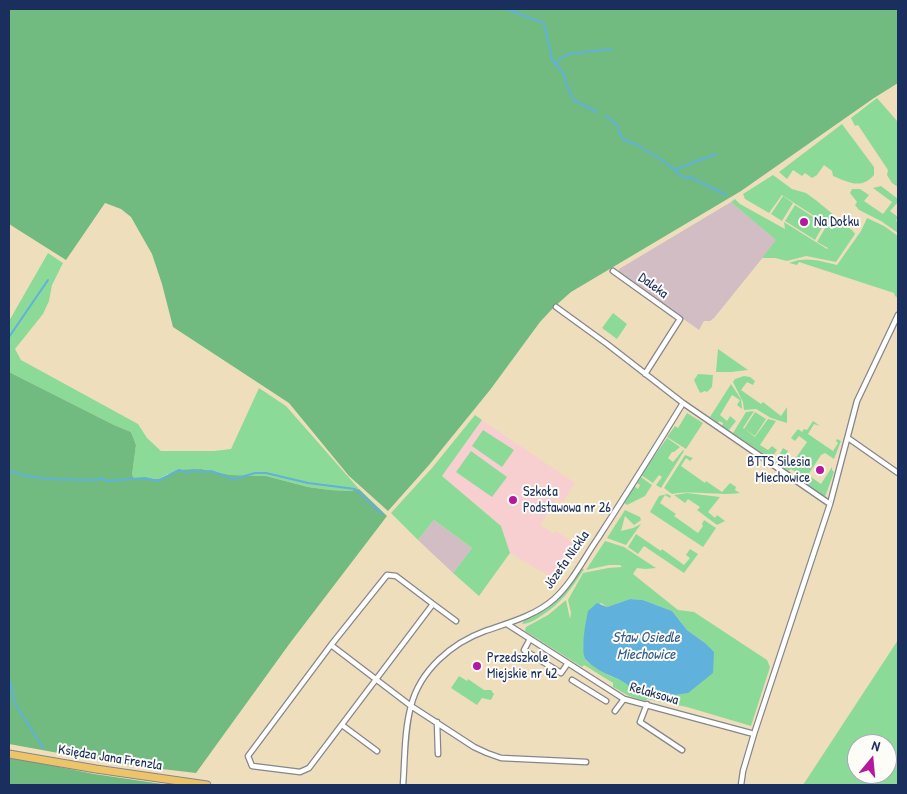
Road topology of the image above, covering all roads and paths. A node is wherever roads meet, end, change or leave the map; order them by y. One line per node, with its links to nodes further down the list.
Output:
1 (614, 271): 4 (street, Daleka)
2 (556, 307): 4 (street)
3 (898, 316): 6 (street)
4 (645, 374): 5 (street)
5 (683, 403): 8 (street); 11 (street, Józefa Nickla)
6 (848, 438): 7 (street); 8 (street)
7 (898, 473)
8 (830, 504): 26 (street)
9 (433, 604): 10 (street); 13 (street); 15 (street)
10 (456, 621)
11 (507, 624): 12 (street, Relaksowa); 22 (street, Józefa Nickla)
12 (530, 638): 14 (street, Relaksowa); 14 (street)
13 (331, 645): 15 (street); 25 (street)
14 (568, 663): 17 (street, Relaksowa)
15 (376, 679): 22 (street); 25 (street)
16 (572, 680): 18 (street)
17 (598, 682): 18 (street); 19 (street, Relaksowa)
18 (592, 693): 20 (street)
19 (624, 699): 21 (street, Relaksowa); 23 (street)
20 (606, 701)
21 (647, 704): 26 (street, Relaksowa); 27 (street)
22 (411, 706): 24 (street); 33 (street, Józefa Nickla)
23 (615, 711)
24 (438, 722): 30 (street); 31 (street)
25 (342, 725): 28 (street)
26 (754, 734): 34 (street)
27 (682, 750)
28 (377, 751)
29 (9, 754): 32 (main road, Księdza Jana Frenzla)
30 (438, 754)
31 (586, 762)
32 (207, 785)
33 (403, 785)
34 (741, 785)

